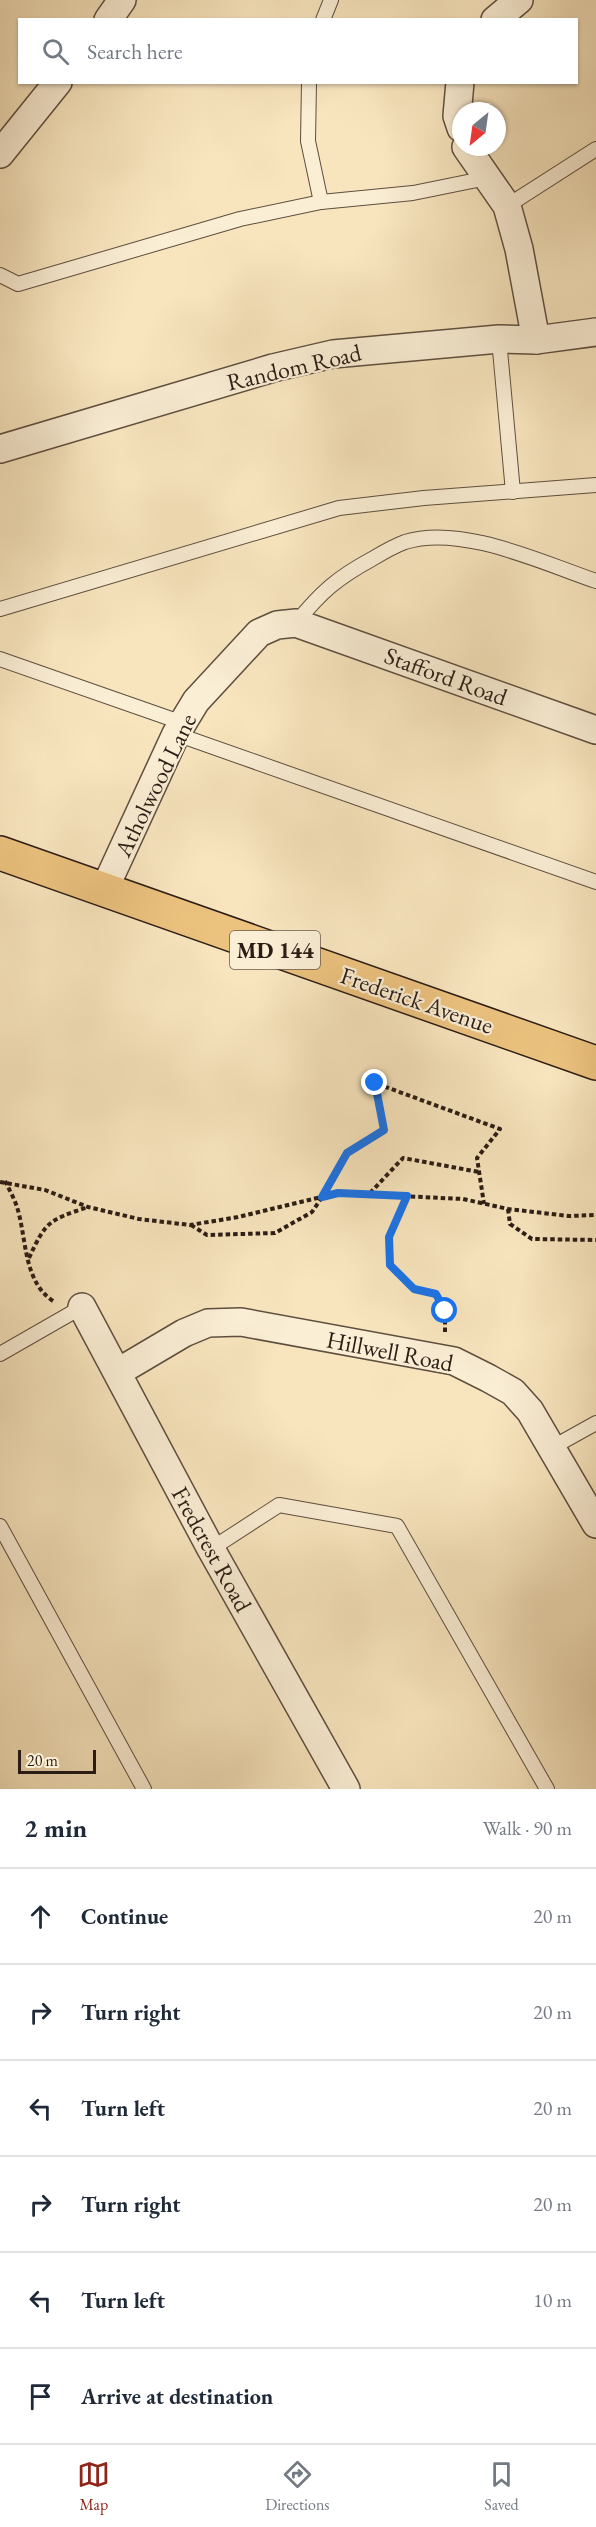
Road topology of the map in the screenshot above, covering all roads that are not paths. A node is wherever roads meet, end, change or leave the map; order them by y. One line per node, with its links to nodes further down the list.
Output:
1 (122, 0): 4 (street)
2 (331, 0): 5 (lane)
3 (519, 0): 6 (street)
4 (109, 18)
5 (324, 18)
6 (497, 18)
7 (56, 84): 12 (street)
8 (309, 84): 15 (lane)
9 (459, 84): 10 (street)
10 (458, 102)
11 (596, 149): 16 (lane)
12 (0, 154)
13 (472, 156): 14 (street)
14 (487, 178): 15 (lane); 16 (street)
15 (321, 202): 17 (lane)
16 (507, 206): 20 (street)
17 (0, 275)
18 (596, 332): 20 (street, Random Road)
19 (499, 339): 20 (street, Random Road); 21 (street, Random Road); 23 (lane)
20 (536, 340)
21 (0, 449)
22 (596, 485): 23 (lane)
23 (513, 492): 25 (lane)
24 (596, 582): 26 (lane)
25 (0, 609)
26 (296, 623): 28 (street, Atholwood Lane); 29 (street, Stafford Road)
27 (0, 659): 28 (lane)
28 (180, 728): 31 (lane); 32 (street, Atholwood Lane)
29 (596, 730)
30 (0, 853): 32 (main road, Frederick Avenue / MD 144)
31 (596, 882)
32 (104, 890): 33 (main road, Frederick Avenue / MD 144)
33 (596, 1063)
34 (77, 1310): 35 (lane); 36 (street, Fredcrest Road)
35 (0, 1354)
36 (118, 1372): 38 (street, Hillwell Road); 41 (street, Fredcrest Road)
37 (596, 1423): 38 (lane)
38 (554, 1447): 39 (street, Hillwell Road)
39 (596, 1524)
40 (0, 1526): 42 (lane)
41 (211, 1549): 43 (street, Fredcrest Road); 44 (lane)
42 (144, 1789)
43 (345, 1789)
44 (547, 1789)

